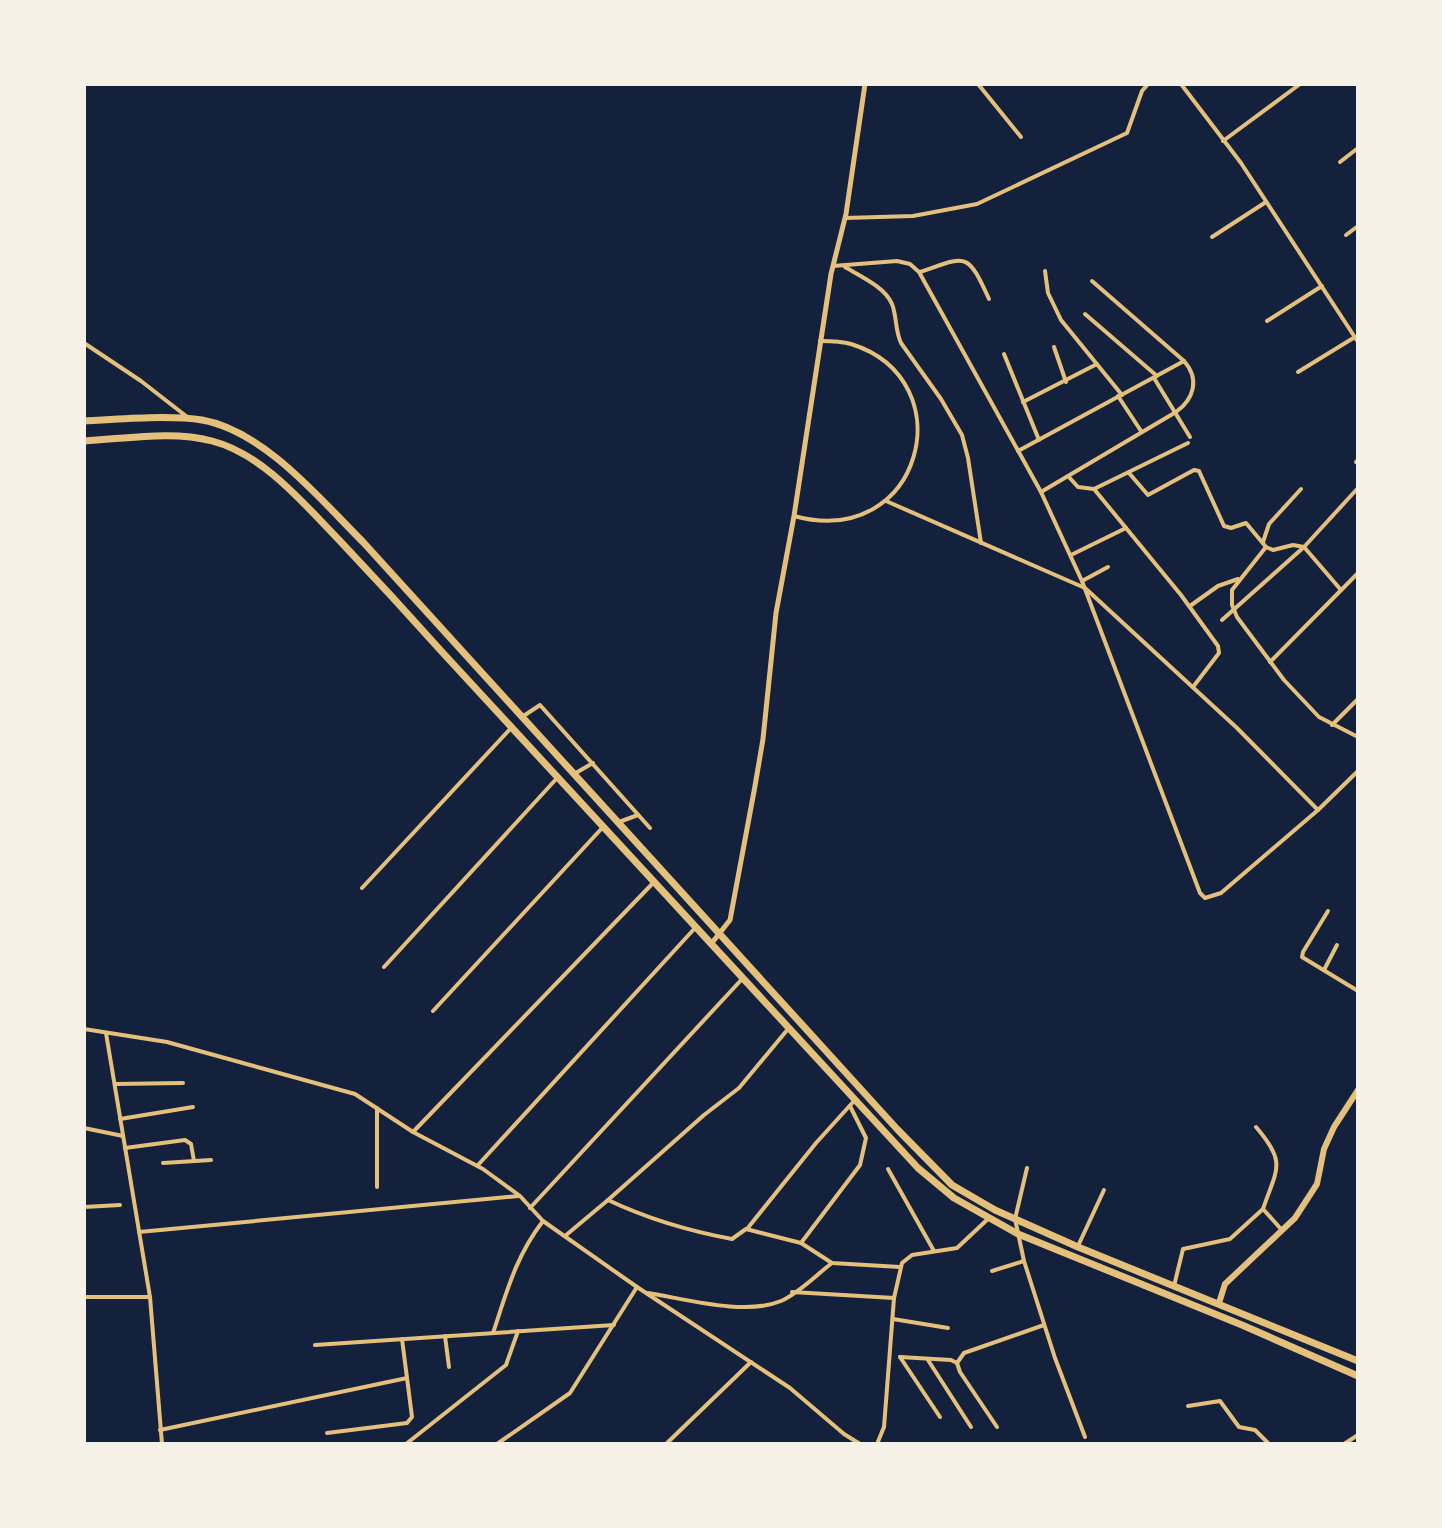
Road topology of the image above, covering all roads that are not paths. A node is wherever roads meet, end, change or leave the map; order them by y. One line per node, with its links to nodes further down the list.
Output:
1 (865, 84): 11 (street)
2 (978, 84): 6 (street)
3 (1148, 84): 11 (street)
4 (1181, 84): 7 (street)
5 (1300, 84): 7 (street)
6 (1021, 137)
7 (1223, 141): 10 (street)
8 (1358, 148): 9 (street)
9 (1340, 162)
10 (1266, 202): 14 (street); 20 (street)
11 (845, 218): 15 (street)
12 (1358, 226): 13 (street)
13 (1346, 235)
14 (1212, 237)
15 (833, 264): 16 (street); 25 (street)
16 (843, 265): 18 (street); 54 (street)
17 (1045, 271): 30 (street)
18 (919, 272): 21 (street); 44 (street)
19 (1092, 281): 29 (street)
20 (1323, 286): 23 (street); 24 (street)
21 (989, 299)
22 (1085, 314): 32 (street)
23 (1267, 321)
24 (1356, 340): 31 (street)
25 (820, 341): 51 (street); 52 (street)
26 (84, 343): 37 (street)
27 (1054, 347): 33 (street)
28 (1004, 354): 35 (street)
29 (1184, 361): 32 (street); 36 (street)
30 (1097, 364): 33 (street); 34 (street)
31 (1298, 372)
32 (1156, 377): 34 (street); 36 (street)
33 (1066, 382): 35 (street)
34 (1120, 396): 39 (street); 41 (street)
35 (1023, 402): 41 (street)
36 (1176, 412): 39 (street); 40 (street)
37 (191, 420): 38 (main road); 70 (main road)
38 (84, 421)
39 (1141, 431): 46 (street)
40 (1190, 437)
41 (1039, 440): 44 (street)
42 (84, 441): 72 (main road)
43 (1188, 443): 45 (street)
44 (1018, 451): 50 (street)
45 (1129, 473): 48 (street); 55 (street)
46 (1068, 476): 48 (street); 50 (street)
47 (1358, 488): 56 (street)
48 (1094, 489): 53 (street)
49 (1301, 489): 55 (street)
50 (1041, 492): 57 (street)
51 (886, 501): 52 (street); 54 (street)
52 (794, 516): 89 (street)
53 (1126, 528): 57 (street); 64 (street)
54 (981, 543): 62 (street)
55 (1264, 544): 56 (street); 60 (street)
56 (1304, 547): 63 (street); 65 (street)
57 (1071, 555): 61 (street)
58 (1108, 567): 61 (street)
59 (1358, 573): 63 (street)
60 (1238, 579): 64 (street); 65 (street)
61 (1082, 581): 62 (street)
62 (1085, 588): 68 (street); 80 (street)
63 (1341, 590): 67 (street)
64 (1190, 606): 68 (street)
65 (1234, 612): 66 (street); 67 (street)
66 (1222, 620)
67 (1270, 662): 71 (street)
68 (1193, 687): 80 (street)
69 (1358, 699): 71 (street)
70 (522, 717): 74 (street); 76 (main road)
71 (1332, 725): 73 (street)
72 (512, 727): 77 (main road); 86 (street)
73 (1358, 737)
74 (593, 763): 76 (street); 81 (street)
75 (1358, 771): 80 (street)
76 (574, 774): 78 (main road)
77 (558, 777): 79 (main road); 92 (street)
78 (586, 786): 79 (main road); 82 (main road)
79 (575, 796): 83 (main road)
80 (1318, 810)
81 (638, 815): 82 (street); 84 (street)
82 (619, 822): 89 (main road)
83 (603, 827): 85 (main road); 96 (street)
84 (650, 828)
85 (654, 882): 88 (main road); 109 (street)
86 (362, 888)
87 (1328, 911): 93 (street)
88 (695, 928): 90 (main road); 115 (street)
89 (721, 935): 90 (street); 127 (main road)
90 (711, 944): 94 (main road)
91 (1337, 945): 93 (street)
92 (384, 967)
93 (1324, 970): 95 (street)
94 (743, 978): 97 (main road); 124 (street)
95 (1358, 991)
96 (433, 1011)
97 (789, 1028): 103 (main road); 121 (street)
98 (84, 1029): 99 (street)
99 (106, 1033): 101 (street); 105 (street)
100 (183, 1083): 101 (street)
101 (115, 1084): 106 (street)
102 (1358, 1090): 130 (main road)
103 (853, 1102): 126 (main road); 129 (street); 134 (street)
104 (193, 1107): 106 (street)
105 (377, 1108): 109 (street); 118 (street)
106 (120, 1119): 110 (street)
107 (1256, 1127): 125 (street)
108 (84, 1128): 110 (street)
109 (413, 1132): 115 (street)
110 (123, 1136): 111 (street)
111 (125, 1148): 113 (street); 131 (street)
112 (211, 1160): 113 (street)
113 (194, 1161): 114 (street)
114 (163, 1163)
115 (477, 1166): 120 (street)
116 (1027, 1168): 127 (street)
117 (888, 1169): 136 (street)
118 (377, 1187)
119 (1104, 1190): 135 (street)
120 (520, 1196): 124 (street); 131 (street)
121 (608, 1200): 129 (street); 133 (street)
122 (120, 1205): 123 (street)
123 (84, 1207)
124 (530, 1208): 128 (street)
125 (1263, 1209): 130 (street); 141 (street)
126 (989, 1218): 132 (main road); 136 (street)
127 (1015, 1219): 132 (street); 135 (main road)
128 (543, 1221): 133 (street); 154 (street)
129 (746, 1229): 134 (street)
130 (1283, 1231): 148 (main road)
131 (139, 1232): 146 (street)
132 (1018, 1234): 137 (street); 166 (main road)
133 (564, 1236): 142 (street)
134 (801, 1243): 138 (street)
135 (1078, 1247): 141 (main road)
136 (934, 1251): 139 (street)
137 (1024, 1261): 140 (street); 150 (street)
138 (832, 1263): 139 (street); 144 (street)
139 (900, 1267): 147 (street)
140 (992, 1271)
141 (1174, 1286): 148 (main road)
142 (637, 1287): 143 (street); 151 (street)
143 (645, 1292): 144 (street); 163 (street)
144 (792, 1292): 147 (street)
145 (84, 1297): 146 (street)
146 (150, 1297): 173 (street)
147 (894, 1298): 149 (street)
148 (1219, 1303): 159 (main road)
149 (893, 1319): 152 (street); 158 (street)
150 (1045, 1324): 164 (street); 176 (street)
151 (614, 1325): 153 (street); 179 (street)
152 (948, 1328)
153 (518, 1331): 154 (street); 178 (street)
154 (493, 1333): 155 (street)
155 (445, 1336): 156 (street); 165 (street)
156 (402, 1339): 157 (street); 168 (street)
157 (315, 1345)
158 (891, 1355): 160 (street); 182 (street)
159 (1342, 1355): 162 (main road); 166 (main road)
160 (900, 1357): 161 (street); 170 (street)
161 (928, 1360): 164 (street); 171 (street)
162 (1358, 1361)
163 (751, 1362): 180 (street); 181 (street)
164 (957, 1363): 172 (street)
165 (449, 1367)
166 (1337, 1367): 167 (main road)
167 (1358, 1376)
168 (407, 1378): 173 (street); 174 (street)
169 (1188, 1406): 183 (street)
170 (940, 1417)
171 (971, 1427)
172 (997, 1427)
173 (160, 1430): 177 (street)
174 (327, 1433)
175 (1358, 1435): 184 (street)
176 (1085, 1437)
177 (162, 1444)
178 (406, 1444)
179 (497, 1444)
180 (666, 1444)
181 (860, 1444)
182 (877, 1444)
183 (1269, 1444)
184 (1344, 1444)

